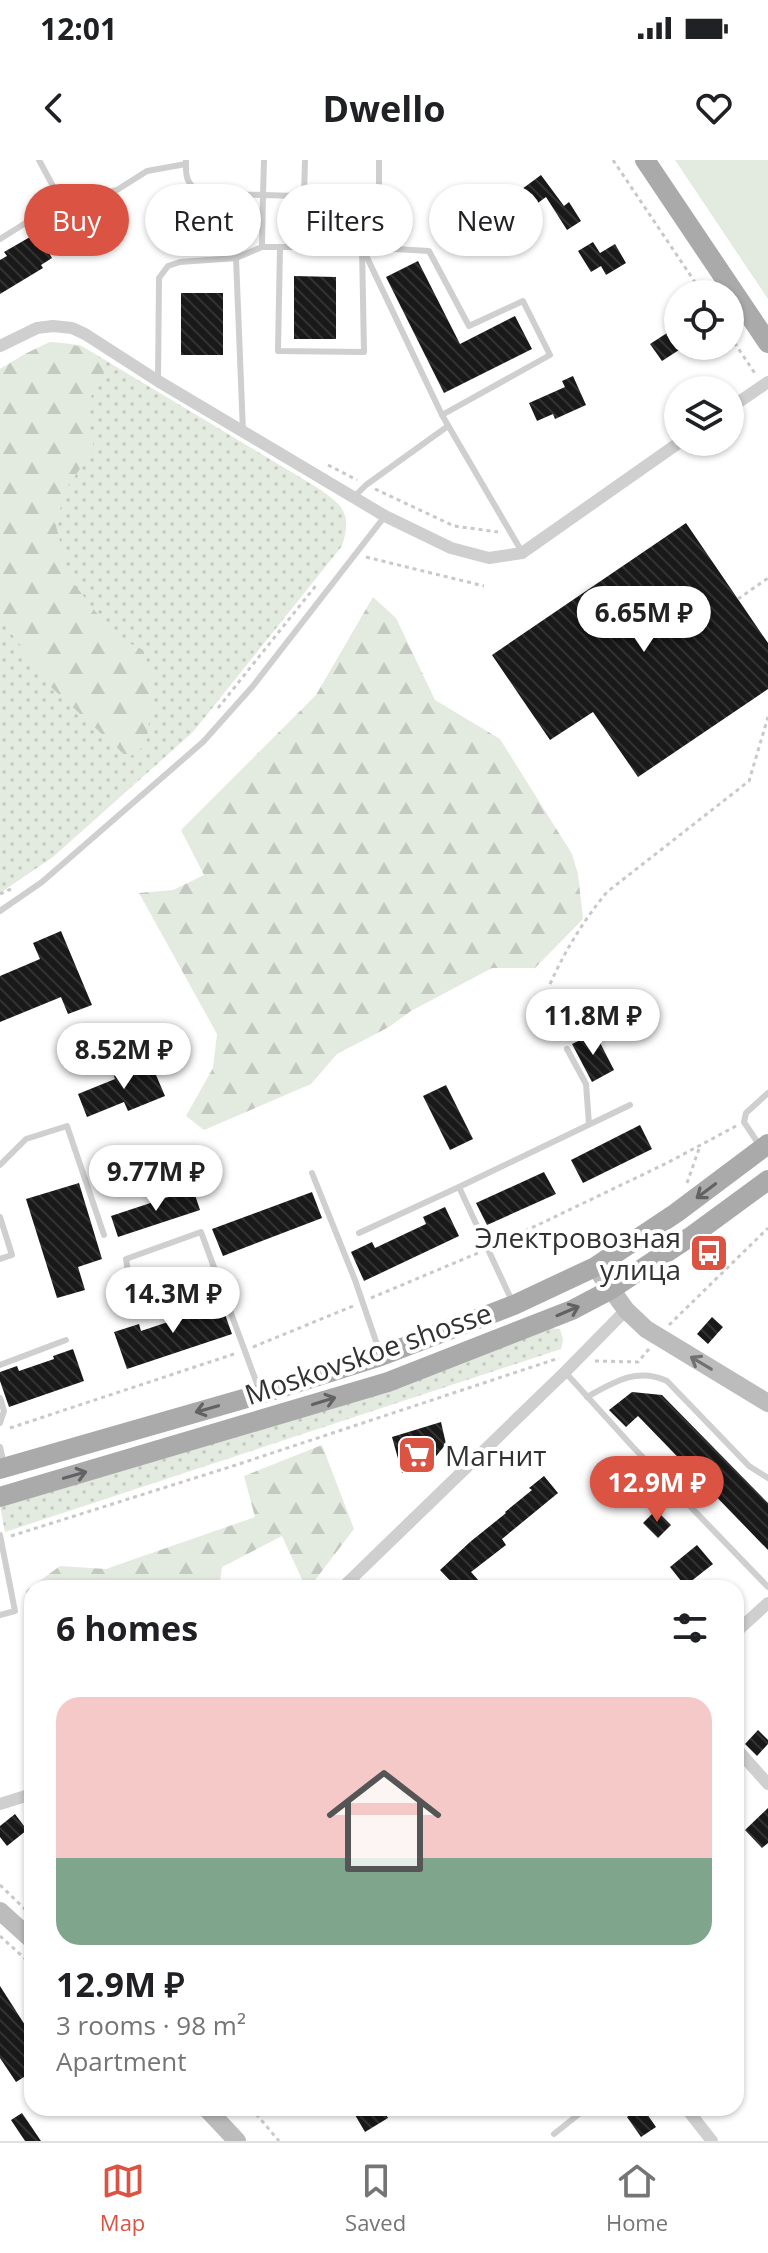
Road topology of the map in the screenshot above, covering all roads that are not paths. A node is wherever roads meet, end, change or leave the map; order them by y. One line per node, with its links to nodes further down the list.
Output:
1 (39, 160): 7 (lane)
2 (264, 160): 11 (lane)
3 (305, 160): 9 (lane)
4 (379, 160): 10 (lane)
5 (645, 160): 22 (main road)
6 (186, 162): 8 (lane); 11 (lane)
7 (52, 184)
8 (126, 184)
9 (304, 184)
10 (379, 184)
11 (263, 195): 12 (lane); 15 (lane)
12 (277, 195)
13 (24, 224): 14 (lane)
14 (0, 239)
15 (262, 247): 16 (lane); 21 (lane)
16 (277, 247)
17 (413, 250): 27 (lane)
18 (280, 256): 19 (lane)
19 (362, 256)
20 (366, 256): 27 (lane)
21 (236, 258): 25 (lane); 29 (lane)
22 (768, 343)
23 (0, 346): 25 (street)
24 (762, 379): 26 (street)
25 (158, 381): 29 (street)
26 (744, 395)
27 (442, 415): 28 (lane)
28 (448, 426): 31 (lane); 33 (lane)
29 (243, 432): 31 (street)
30 (664, 454): 33 (street)
31 (354, 497): 32 (street)
32 (385, 516): 33 (street); 34 (lane)
33 (522, 553)
34 (0, 911)
35 (567, 1049): 38 (lane)
36 (768, 1093): 39 (lane)
37 (630, 1105): 38 (lane)
38 (589, 1124): 43 (lane)
39 (765, 1147): 48 (main road, Moskovskoe shosse, one-way to 48)
40 (0, 1165): 46 (lane)
41 (312, 1173): 54 (lane)
42 (768, 1180): 50 (main road, Moskovskoe shosse)
43 (459, 1187): 45 (lane); 51 (lane)
44 (0, 1217): 47 (lane)
45 (359, 1233)
46 (104, 1235)
47 (0, 1259)
48 (595, 1267): 50 (main road); 51 (main road, Moskovskoe shosse)
49 (221, 1285): 49 (lane); 57 (lane)
50 (610, 1290): 52 (main road); 65 (main road, Moskovskoe shosse, one-way to 50)
51 (514, 1305): 54 (main road, Moskovskoe shosse)
52 (626, 1310): 56 (street); 60 (main road, one-way to 52)
53 (66, 1340): 55 (lane)
54 (381, 1356): 57 (main road, Moskovskoe shosse)
55 (0, 1365)
56 (565, 1372): 58 (lane); 67 (street)
57 (261, 1394): 63 (main road, Moskovskoe shosse, one-way to 63)
58 (587, 1397): 64 (lane); 68 (lane)
59 (0, 1398): 61 (lane)
60 (768, 1403)
61 (0, 1423)
62 (0, 1447): 63 (lane)
63 (3, 1468)
64 (768, 1478)
65 (0, 1497)
66 (0, 1537): 70 (lane)
67 (350, 1580)
68 (768, 1587)
69 (768, 1603): 71 (street)
70 (0, 1615)
71 (744, 1625)
72 (744, 1757): 73 (street)
73 (768, 1784)
74 (24, 1796): 75 (street)
75 (0, 1804)
76 (0, 1911): 77 (main road)
77 (24, 1933)
78 (213, 2116): 82 (main road)
79 (576, 2116): 81 (lane)
80 (692, 2116): 83 (street)
81 (554, 2134)
82 (236, 2141)
83 (712, 2141)

